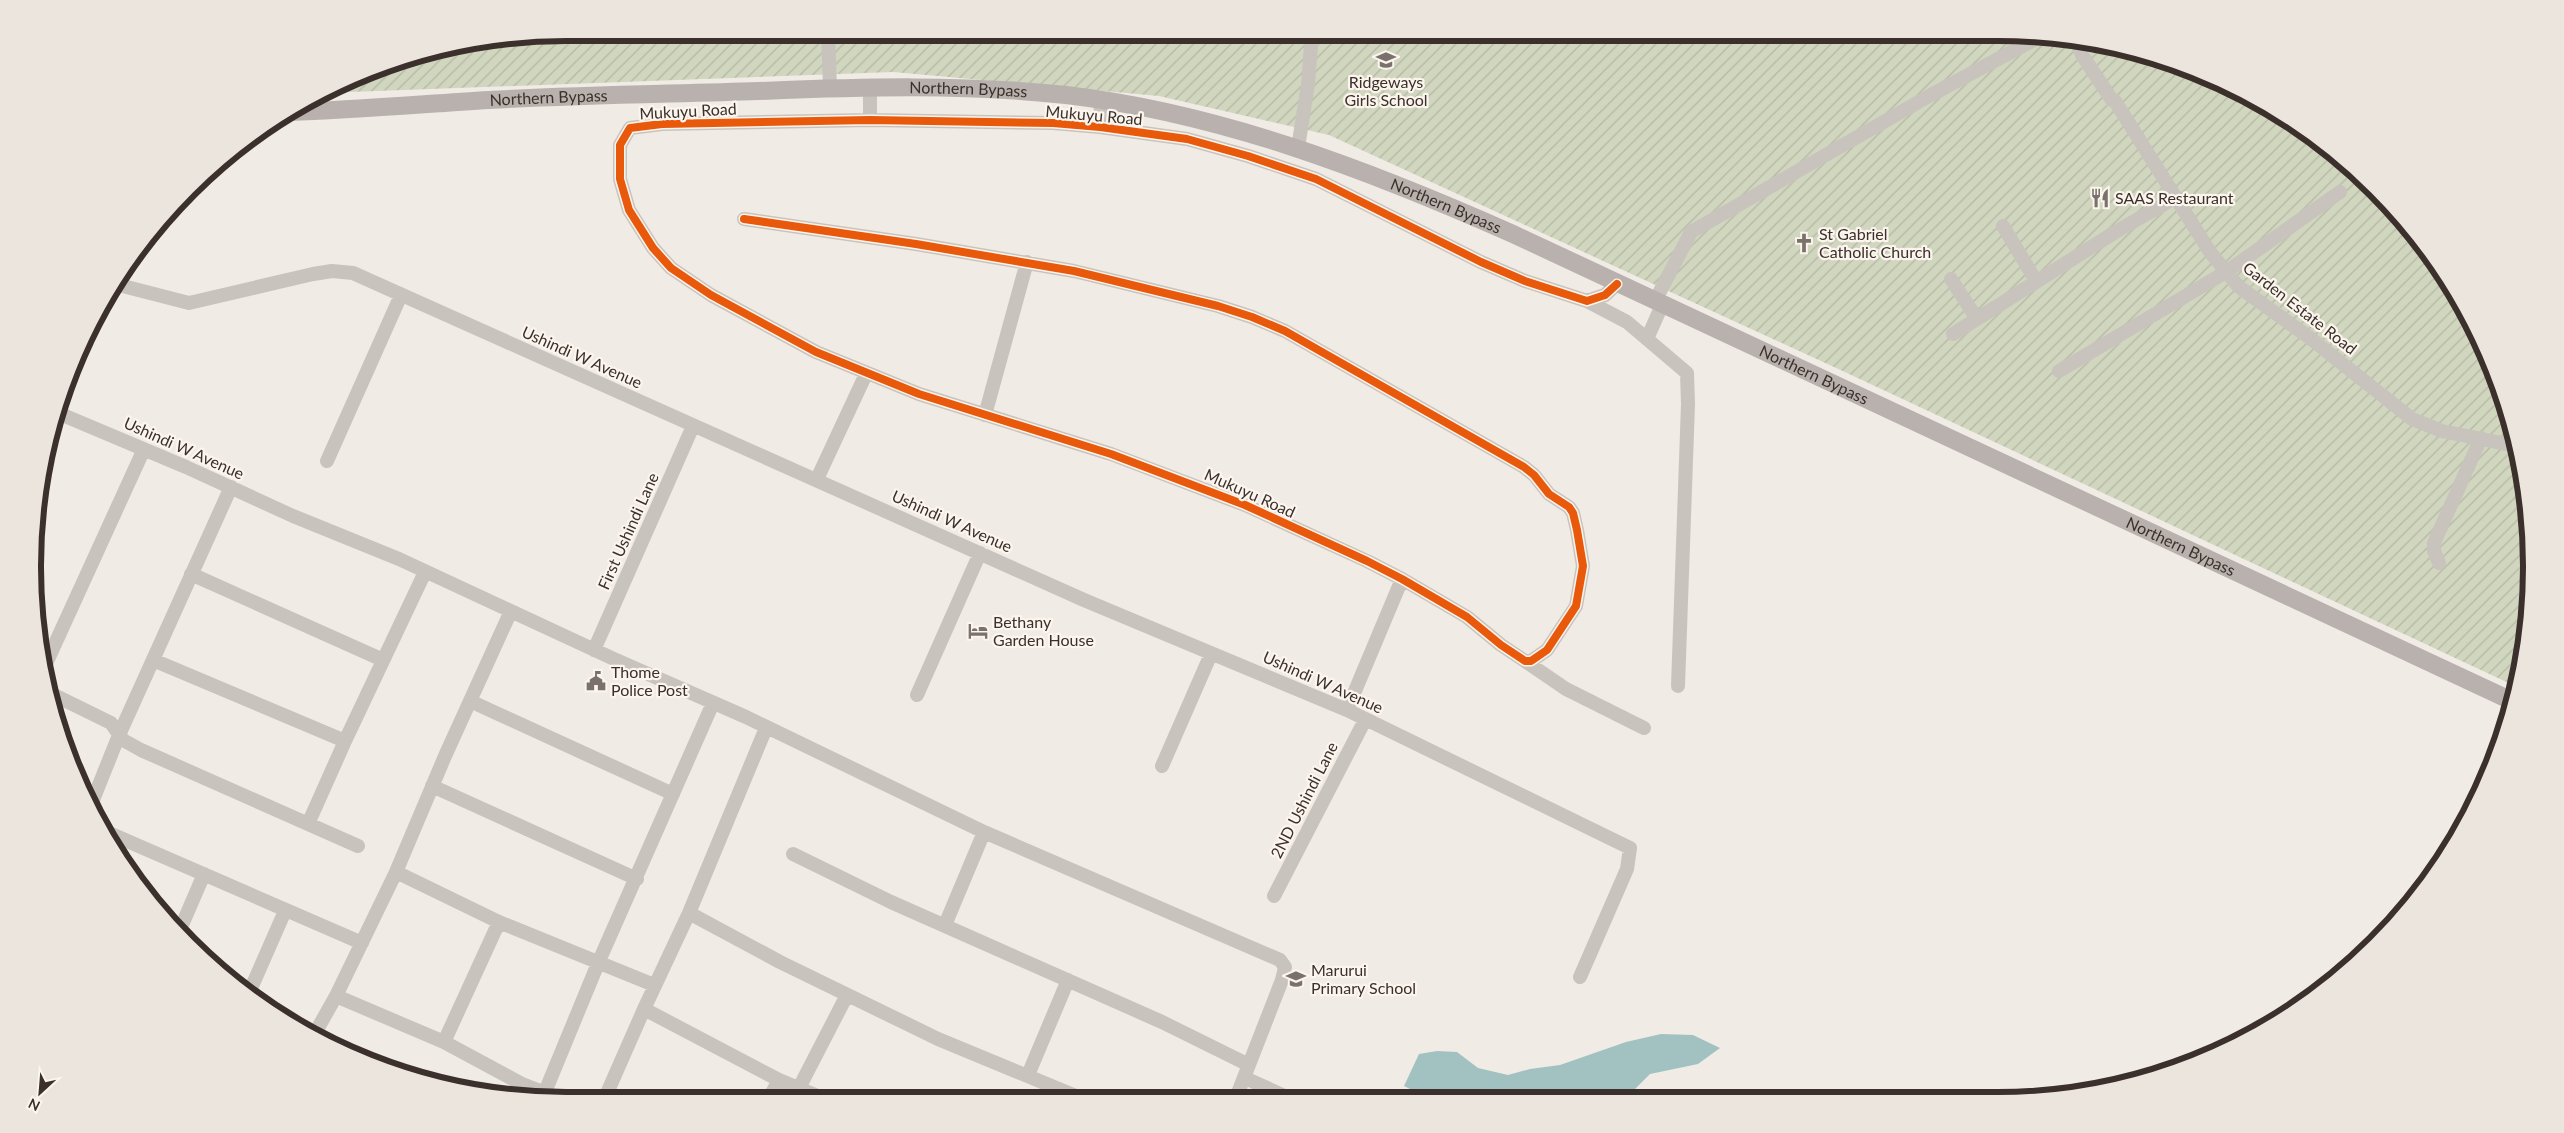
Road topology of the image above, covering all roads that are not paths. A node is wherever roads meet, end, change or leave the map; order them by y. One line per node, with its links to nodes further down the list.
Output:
1 (828, 41): 5 (street)
2 (1311, 41): 11 (street)
3 (2028, 42): 26 (street)
4 (2081, 48): 15 (street, Garden Estate Road)
5 (830, 88): 6 (main road, Northern Bypass); 8 (main road, Northern Bypass)
6 (870, 88): 7 (main road, Northern Bypass); 9 (street)
7 (1101, 101): 10 (street); 11 (main road, Northern Bypass)
8 (306, 111)
9 (870, 120): 10 (street, Mukuyu Road); 31 (street, Mukuyu Road)
10 (1100, 127): 13 (street, Mukuyu Road)
11 (1298, 148): 12 (main road, Northern Bypass)
12 (1322, 158): 13 (street); 22 (main road, Northern Bypass)
13 (1316, 179): 25 (street, Mukuyu Road)
14 (2340, 192): 19 (street)
15 (2175, 198): 19 (street, Garden Estate Road); 21 (street)
16 (744, 220): 18 (street)
17 (2003, 226): 21 (street)
18 (1027, 262): 32 (street); 52 (street)
19 (2226, 272): 30 (street); 35 (street, Garden Estate Road)
20 (1951, 279): 27 (street)
21 (2036, 281): 27 (street)
22 (1618, 284): 25 (street); 26 (main road, Northern Bypass)
23 (123, 286): 24 (street, Ushindi W Avenue)
24 (401, 295): 34 (street, Ushindi W Avenue); 38 (street)
25 (1587, 300): 29 (street, Mukuyu Road)
26 (1659, 303): 29 (street); 56 (main road, Northern Bypass)
27 (1977, 319): 28 (street)
28 (1953, 334)
29 (1647, 339): 53 (street, Mukuyu Road)
30 (2058, 371)
31 (866, 374): 32 (street, Mukuyu Road); 39 (street)
32 (985, 415): 45 (street, Mukuyu Road)
33 (63, 418): 37 (street, Ushindi W Avenue)
34 (693, 426): 39 (street, Ushindi W Avenue); 47 (street, First Ushindi Lane)
35 (2481, 438): 36 (street, Garden Estate Road); 42 (street)
36 (2508, 444)
37 (144, 450): 40 (street, Ushindi W Avenue); 49 (street)
38 (327, 461)
39 (817, 479): 41 (street, Ushindi W Avenue)
40 (232, 487): 43 (street, Ushindi W Avenue); 44 (street)
41 (980, 554): 48 (street, Ushindi W Avenue); 54 (street)
42 (2439, 563)
43 (425, 572): 46 (street, Ushindi W Avenue); 51 (street)
44 (191, 574): 50 (street); 51 (street)
45 (1402, 579): 52 (street, Mukuyu Road); 59 (street)
46 (511, 611): 47 (street, Ushindi W Avenue); 57 (street)
47 (594, 650): 58 (street, Ushindi W Avenue)
48 (1211, 654): 59 (street, Ushindi W Avenue); 65 (street)
49 (49, 657)
50 (153, 660): 63 (street); 64 (street)
51 (383, 660): 64 (street)
52 (1525, 661): 62 (street, Mukuyu Road)
53 (1678, 686)
54 (917, 695)
55 (58, 697): 63 (street)
56 (2506, 698)
57 (470, 701): 66 (street); 67 (street)
58 (713, 703): 61 (street, Ushindi W Avenue); 67 (street)
59 (1346, 710): 60 (street, Ushindi W Avenue)
60 (1365, 720): 77 (street, 2ND Ushindi Lane); 85 (street, Ushindi W Avenue)
61 (766, 728): 70 (street, Ushindi W Avenue); 79 (street)
62 (1644, 728)
63 (119, 735): 68 (street); 69 (street)
64 (345, 741): 69 (street)
65 (1162, 766)
66 (432, 786): 74 (street); 76 (street)
67 (672, 794): 76 (street)
68 (93, 796)
69 (308, 824): 72 (street)
70 (984, 832): 82 (street); 94 (street, Ushindi W Avenue)
71 (117, 836): 75 (street)
72 (358, 846)
73 (792, 854): 82 (street)
74 (396, 872): 80 (street); 83 (street)
75 (204, 874): 78 (street); 81 (street)
76 (637, 878): 84 (street)
77 (1274, 896)
78 (285, 911): 83 (street); 88 (street)
79 (689, 913): 87 (street); 89 (street)
80 (499, 922): 84 (street); 93 (street)
81 (182, 924)
82 (945, 926): 86 (street)
83 (362, 943): 90 (street)
84 (599, 961): 87 (street); 99 (street)
85 (1580, 977)
86 (1068, 980): 94 (street); 95 (street)
87 (654, 985): 91 (street)
88 (252, 986)
89 (847, 995): 95 (street); 97 (street)
90 (336, 996): 92 (street); 93 (street)
91 (644, 1009): 96 (street); 100 (street)
92 (318, 1029)
93 (444, 1042): 98 (street)
94 (1247, 1072): 104 (street, Ushindi W Avenue); 105 (street)
95 (1028, 1075): 103 (street)
96 (779, 1080): 97 (street); 101 (street)
97 (798, 1088): 102 (street)
98 (543, 1091)
99 (545, 1092)
100 (608, 1092)
101 (772, 1092)
102 (808, 1092)
103 (1068, 1092)
104 (1239, 1092)
105 (1279, 1092)

